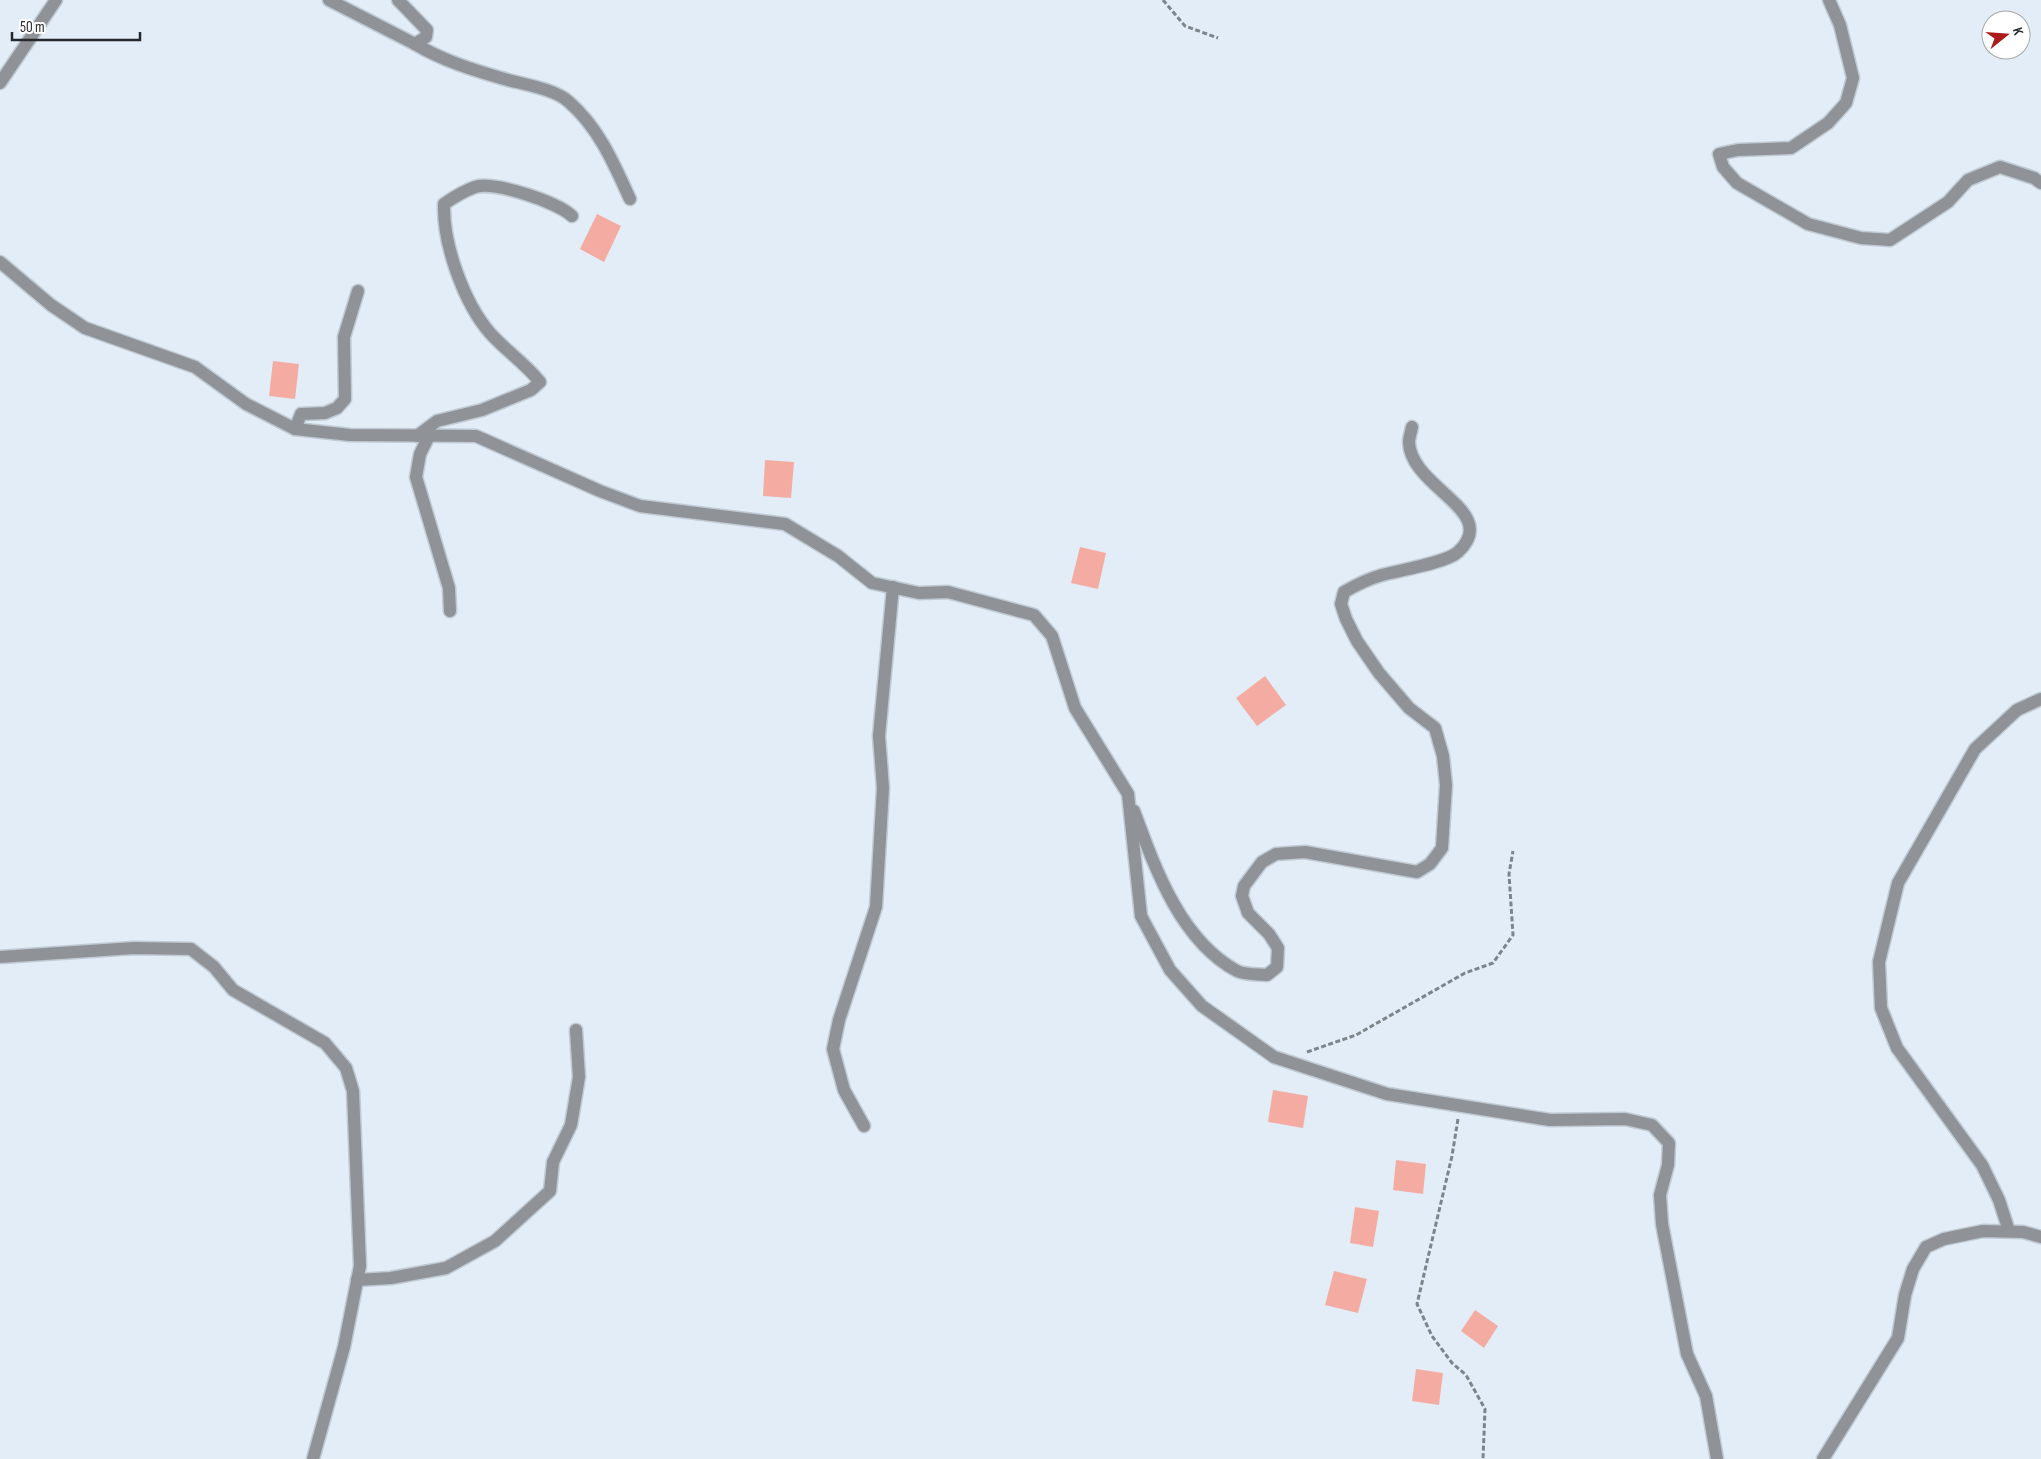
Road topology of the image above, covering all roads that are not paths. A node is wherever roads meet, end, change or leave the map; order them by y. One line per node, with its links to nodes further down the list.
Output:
1 (56, 0): 6 (street)
2 (329, 0): 5 (street)
3 (398, 0): 5 (street)
4 (1829, 0): 7 (street)
5 (415, 44): 8 (street)
6 (0, 83)
7 (2041, 183)
8 (630, 199)
9 (572, 216): 14 (street)
10 (0, 262): 13 (street)
11 (358, 291): 13 (street)
12 (1412, 427): 18 (street)
13 (295, 429): 14 (street)
14 (423, 436): 15 (street); 16 (street)
15 (893, 587): 18 (street); 21 (street)
16 (450, 611)
17 (2041, 699): 22 (street)
18 (1128, 794): 26 (street)
19 (0, 957): 24 (street)
20 (576, 1030): 24 (street)
21 (864, 1126)
22 (2009, 1231): 23 (street); 27 (street)
23 (2041, 1238)
24 (357, 1280): 25 (street)
25 (313, 1459)
26 (1717, 1459)
27 (1823, 1459)

